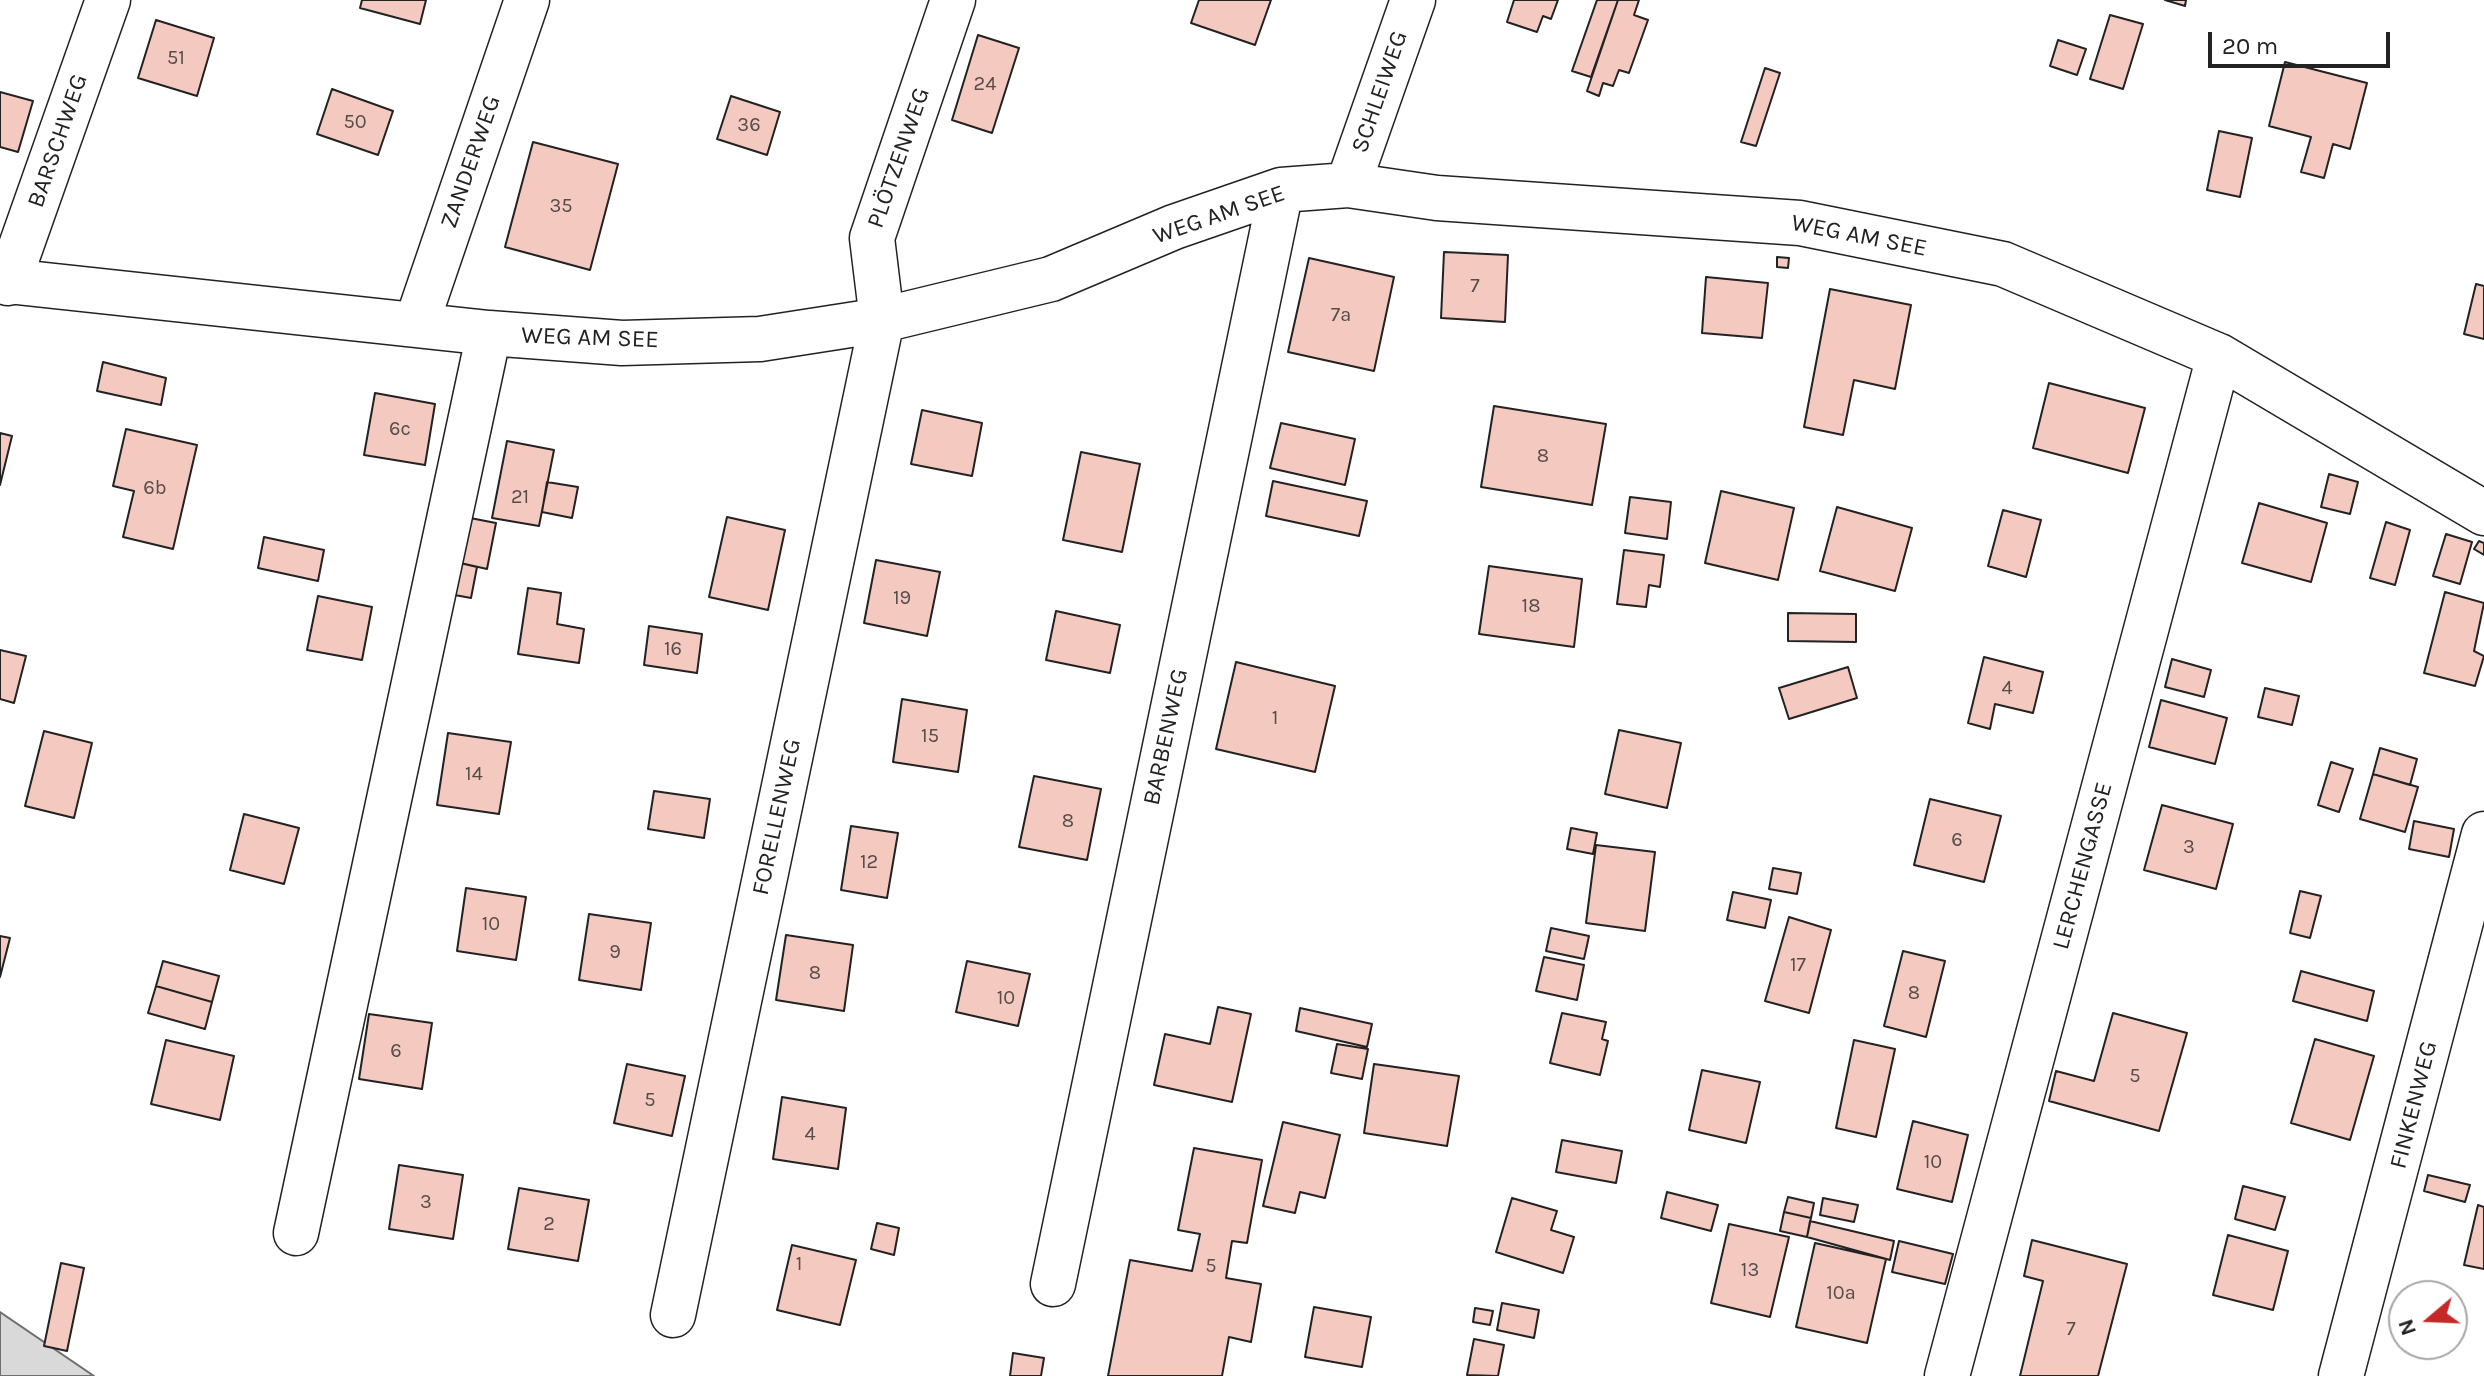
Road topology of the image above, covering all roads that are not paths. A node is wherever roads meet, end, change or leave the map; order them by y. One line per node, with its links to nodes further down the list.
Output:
1 (108, 0): 7 (lane, BARSCHWEG)
2 (527, 0): 9 (lane, ZANDERWEG)
3 (953, 0): 8 (lane, PLÖTZENWEG)
4 (1413, 0): 5 (lane, SCHLEIWEG)
5 (1348, 185): 6 (lane, WEG AM SEE); 11 (lane, WEG AM SEE)
6 (1281, 190): 8 (lane, WEG AM SEE); 15 (lane, BARBENWEG)
7 (4, 282): 9 (lane, WEG AM SEE)
8 (882, 320): 10 (lane, WEG AM SEE); 16 (lane, FORELLENWEG)
9 (416, 325): 10 (lane, WEG AM SEE)
10 (489, 333): 14 (lane)
11 (2219, 356): 12 (lane, WEG AM SEE); 17 (lane, LERCHENGASSE)
12 (2484, 513)
13 (2484, 834): 18 (lane, FINKENWEG)
14 (296, 1233)
15 (1053, 1284)
16 (673, 1315)
17 (1947, 1376)
18 (2341, 1376)

